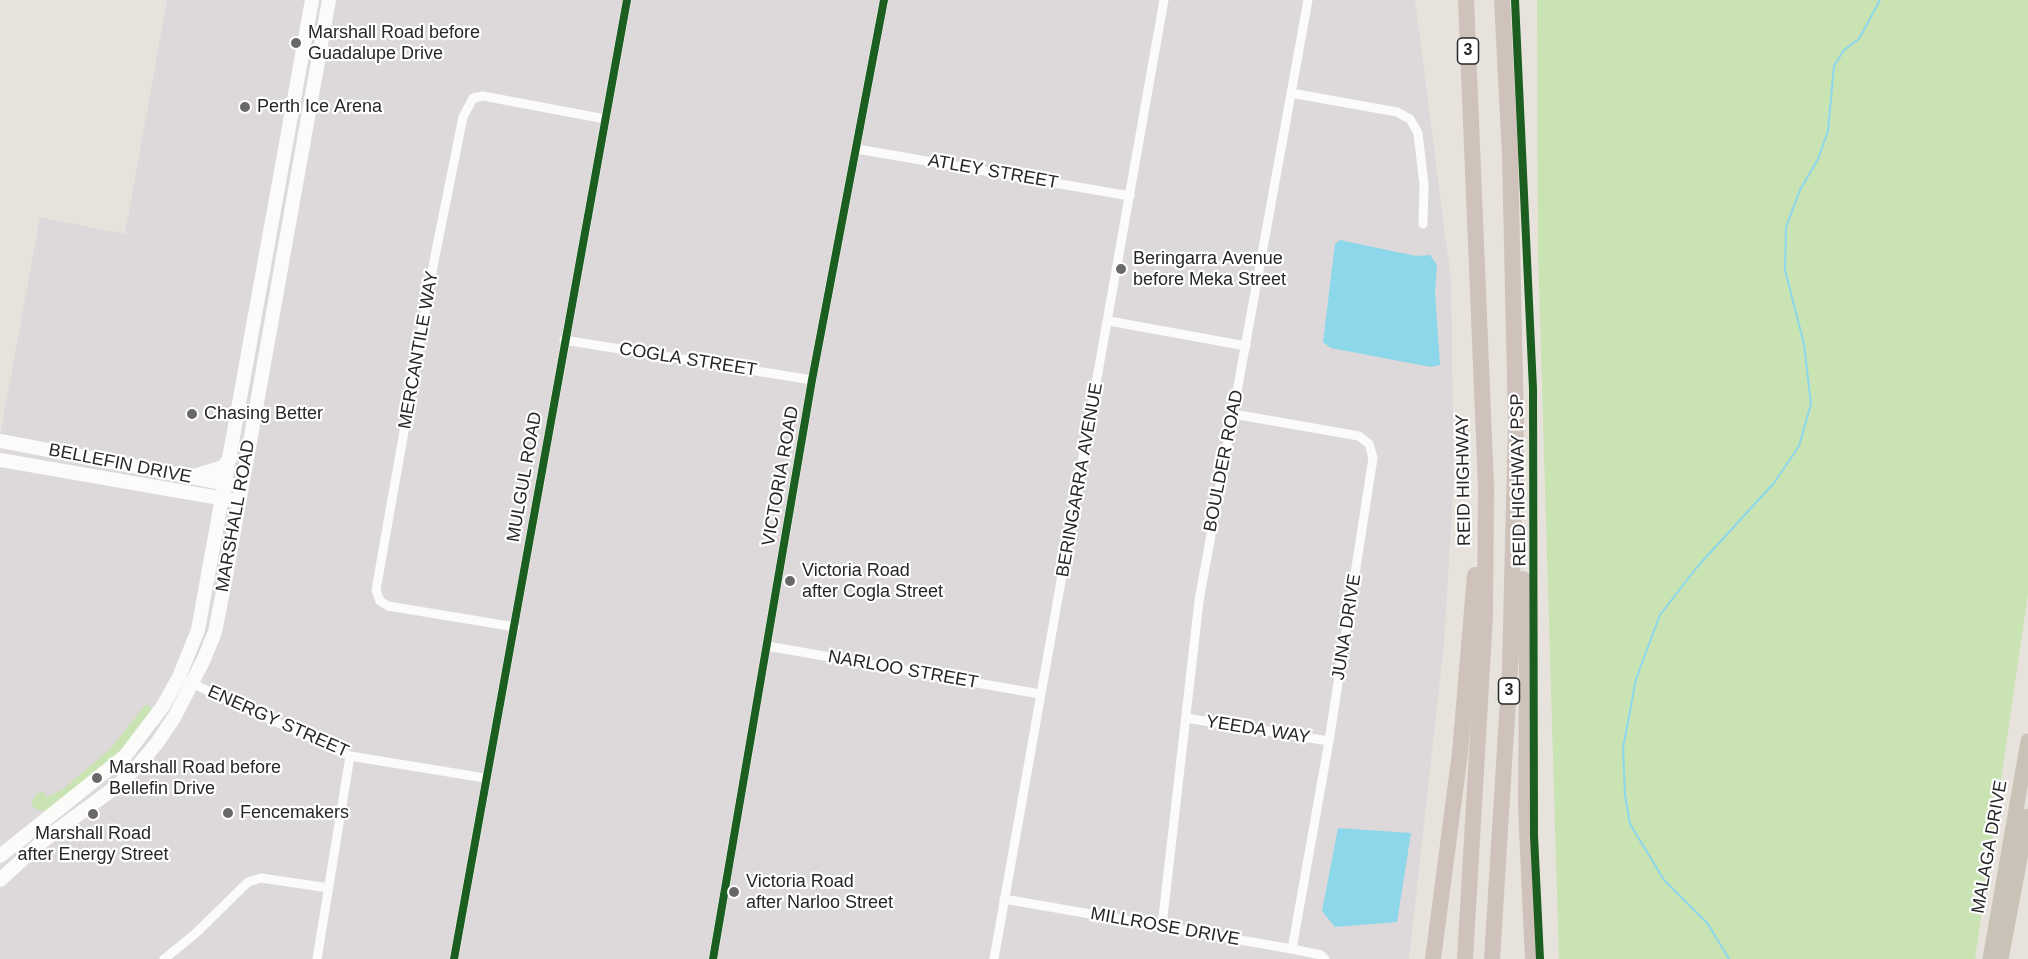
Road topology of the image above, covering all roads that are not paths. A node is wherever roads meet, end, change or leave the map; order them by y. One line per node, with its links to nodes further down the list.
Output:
1 (312, 0): 22 (main road, MARSHALL ROAD)
2 (329, 0): 26 (main road, MARSHALL ROAD)
3 (627, 0): 10 (street, MULGUL ROAD)
4 (884, 0): 11 (street, VICTORIA ROAD)
5 (1164, 0): 12 (street, BERINGARRA AVENUE)
6 (1308, 0): 9 (street, BOULDER ROAD)
7 (1465, 0): 20 (highway, REID HIGHWAY / 3)
8 (1502, 0): 19 (highway, 3)
9 (1291, 93): 13 (street); 16 (street, BOULDER ROAD)
10 (605, 119): 15 (street, MULGUL ROAD); 31 (street, MERCANTILE WAY)
11 (856, 149): 12 (street, ATLEY STREET); 17 (street, VICTORIA ROAD)
12 (1130, 196): 14 (street, BERINGARRA AVENUE)
13 (1423, 224)
14 (1109, 321): 16 (street); 35 (street, BERINGARRA AVENUE)
15 (564, 340): 17 (street, COGLA STREET); 31 (street, MULGUL ROAD)
16 (1246, 346): 18 (street, BOULDER ROAD)
17 (813, 380): 32 (street, VICTORIA ROAD)
18 (1233, 414): 36 (street, BOULDER ROAD); 37 (street, JUNA DRIVE)
19 (1516, 423): 58 (highway, 3); 59 (highway)
20 (1483, 434): 56 (highway); 57 (highway, REID HIGHWAY / 3)
21 (0, 441): 24 (main road, BELLEFIN DRIVE)
22 (231, 458): 24 (main road); 25 (main road, MARSHALL ROAD)
23 (0, 460): 27 (main road, BELLEFIN DRIVE)
24 (188, 477): 25 (main road, BELLEFIN DRIVE)
25 (225, 484): 26 (main road, BELLEFIN DRIVE); 28 (main road, MARSHALL ROAD)
26 (241, 486): 29 (main road, MARSHALL ROAD)
27 (200, 494): 28 (main road, BELLEFIN DRIVE); 30 (main road)
28 (223, 498): 29 (main road, BELLEFIN DRIVE); 30 (main road, MARSHALL ROAD)
29 (239, 501): 34 (main road, MARSHALL ROAD)
30 (203, 606): 33 (main road, MARSHALL ROAD)
31 (515, 627): 40 (street, MULGUL ROAD)
32 (767, 645): 35 (street, NARLOO STREET); 53 (street, VICTORIA ROAD)
33 (179, 677): 34 (street, ENERGY STREET); 42 (main road, MARSHALL ROAD)
34 (193, 683): 39 (street, ENERGY STREET); 43 (main road, MARSHALL ROAD)
35 (1040, 694): 47 (street, BERINGARRA AVENUE)
36 (1186, 718): 37 (street, YEEDA WAY); 48 (street, BOULDER ROAD)
37 (1329, 741): 49 (street, JUNA DRIVE)
38 (2028, 741): 60 (main road, MALAGA DRIVE)
39 (350, 756): 40 (street, ENERGY STREET); 46 (street)
40 (485, 778): 52 (street, MULGUL ROAD)
41 (2028, 816): 61 (main road, MALAGA DRIVE)
42 (39, 826): 43 (main road); 44 (main road, MARSHALL ROAD)
43 (47, 838): 45 (main road, MARSHALL ROAD)
44 (0, 856)
45 (0, 880)
46 (329, 888): 50 (street); 51 (street)
47 (1004, 899): 48 (street, MILLROSE DRIVE); 54 (street, BERINGARRA AVENUE)
48 (1162, 926): 49 (street, MILLROSE DRIVE)
49 (1292, 949): 55 (street, MILLROSE DRIVE)
50 (164, 959)
51 (317, 959)
52 (454, 959)
53 (713, 959)
54 (994, 959)
55 (1325, 959)
56 (1433, 959)
57 (1465, 959)
58 (1492, 959)
59 (1533, 959)
60 (1990, 959)
61 (2001, 959)

